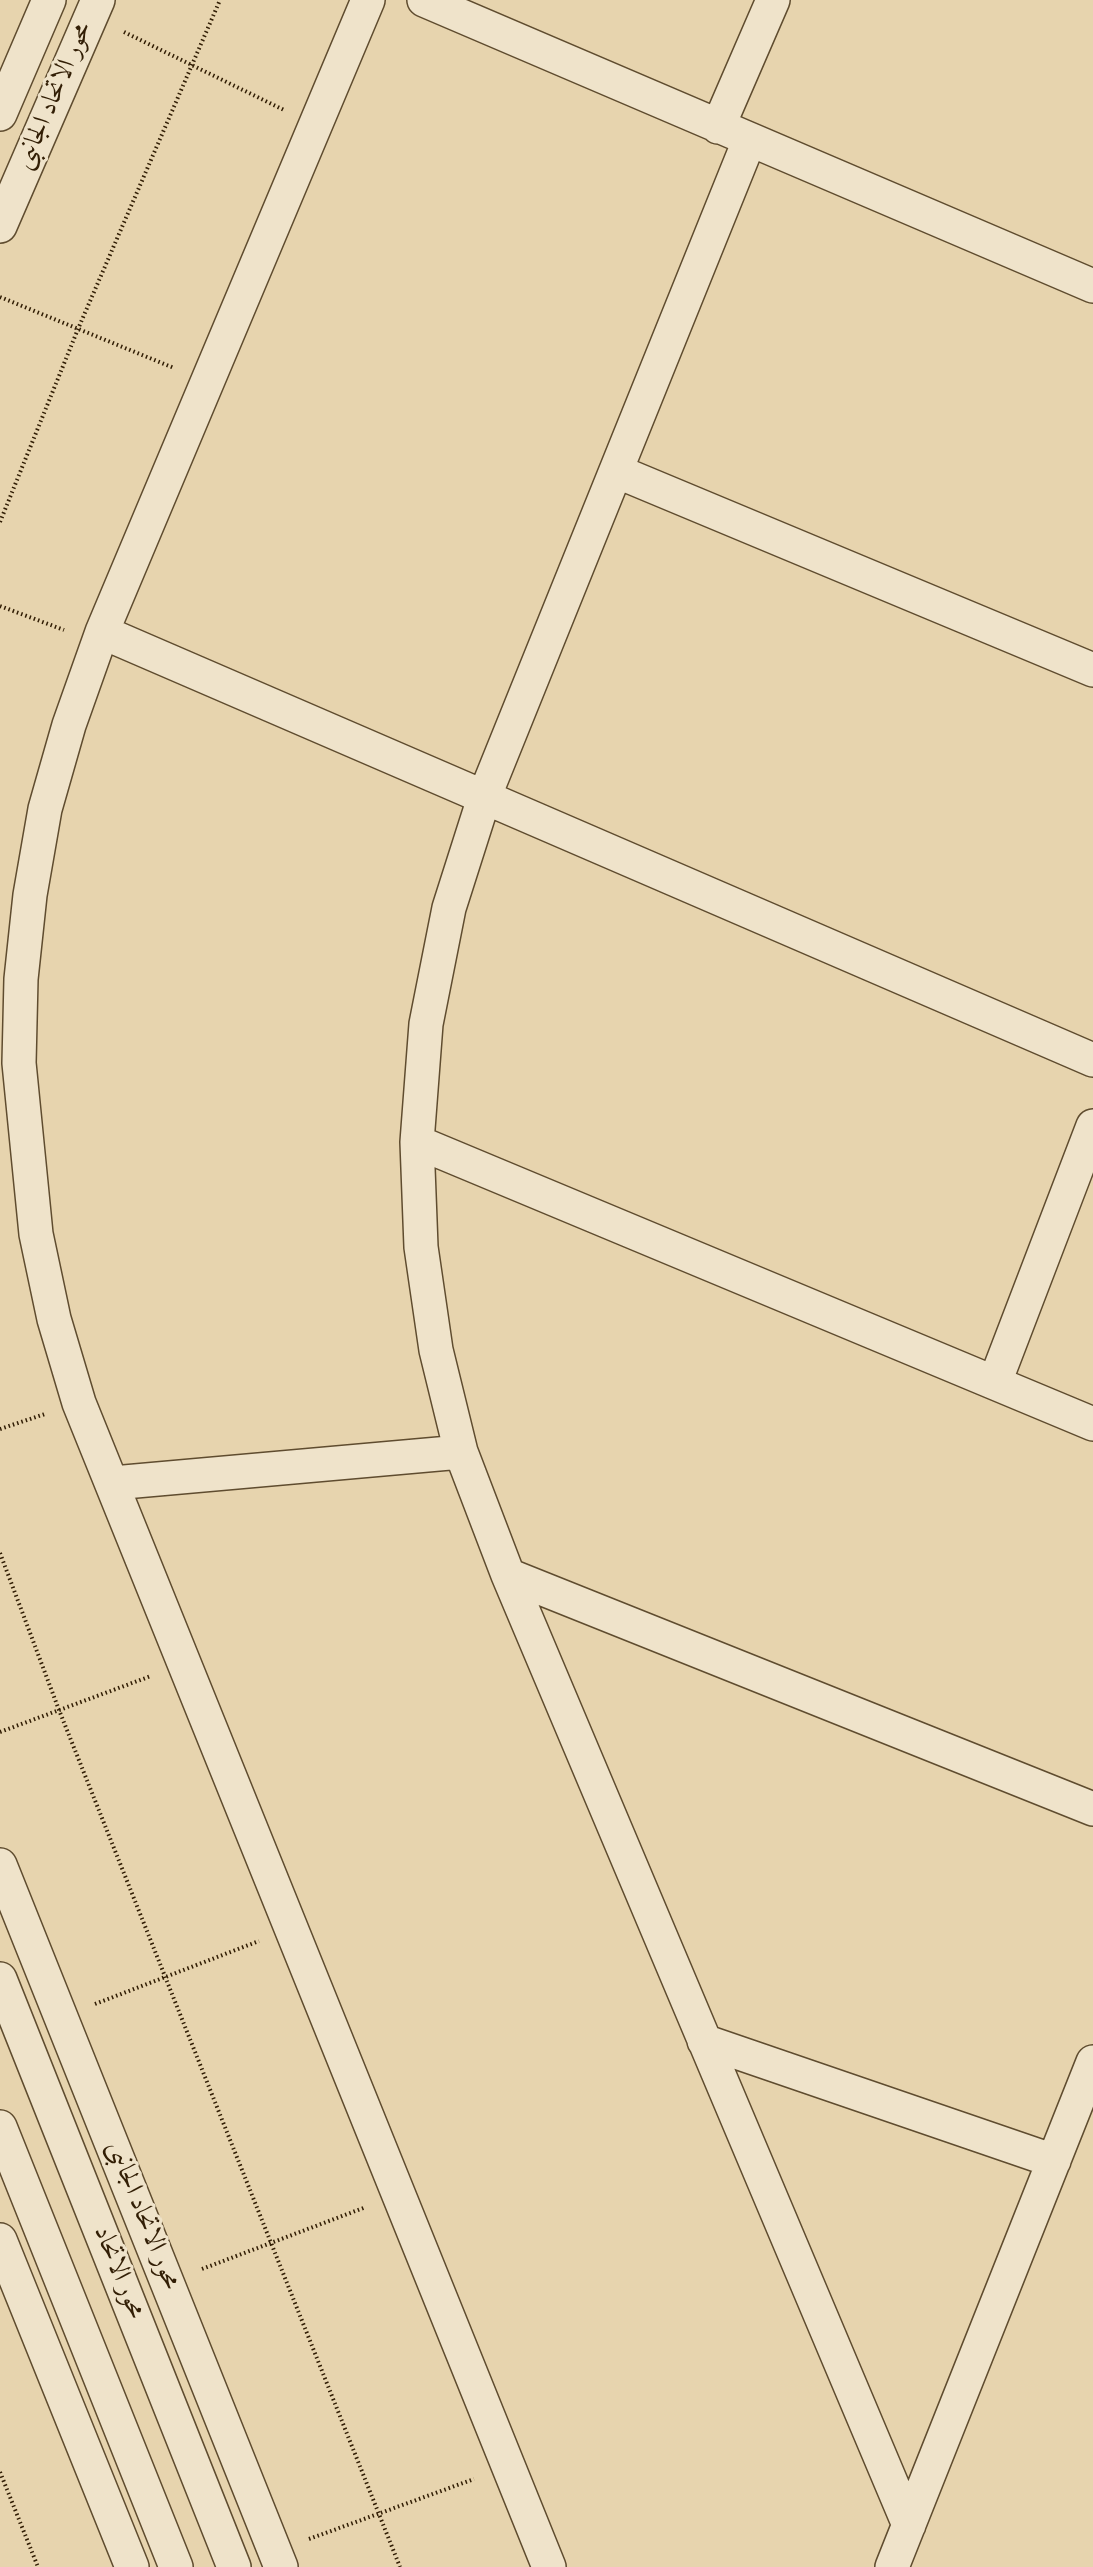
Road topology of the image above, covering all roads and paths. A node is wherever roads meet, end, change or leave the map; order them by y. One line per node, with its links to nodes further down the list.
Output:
1 (49, 0): 8 (street)
2 (220, 0): 7 (path)
3 (368, 0): 9 (street)
4 (424, 0): 10 (street)
5 (773, 0): 10 (street)
6 (94, 8): 7 (path); 12 (street, محور الاتحاد الجانبى)
7 (192, 65): 9 (path); 15 (path)
8 (0, 114)
9 (316, 125): 16 (street)
10 (718, 127): 11 (street)
11 (749, 141): 13 (street); 17 (street)
12 (0, 226)
13 (1093, 286)
14 (0, 297): 15 (path)
15 (78, 329): 16 (path); 18 (path)
16 (208, 381): 20 (street)
17 (616, 471): 21 (street); 22 (street)
18 (0, 522)
19 (0, 606): 20 (path)
20 (101, 638): 22 (street); 27 (street)
21 (1093, 670)
22 (484, 795): 23 (street); 25 (street)
23 (1093, 1059)
24 (1093, 1126): 26 (street)
25 (417, 1142): 26 (street); 30 (street)
26 (995, 1383): 28 (street)
27 (79, 1403): 29 (path); 31 (street)
28 (1093, 1424)
29 (0, 1429)
30 (461, 1452): 31 (street); 33 (street)
31 (113, 1483): 34 (street)
32 (0, 1553): 35 (path)
33 (508, 1575): 37 (street); 43 (street)
34 (184, 1664): 35 (path); 39 (street)
35 (59, 1710): 36 (path); 40 (path)
36 (0, 1732)
37 (1093, 1809)
38 (0, 1865): 42 (street, محور الاتحاد الجانبى)
39 (291, 1929): 40 (path); 47 (street)
40 (167, 1977): 42 (path); 49 (path)
41 (0, 1979): 59 (street, محور الاتحاد)
42 (61, 2017): 50 (street, محور الاتحاد الجانبى)
43 (704, 2041): 46 (street); 54 (street)
44 (1093, 2062): 46 (street)
45 (0, 2127): 58 (street)
46 (1054, 2161): 54 (street)
47 (398, 2195): 49 (path); 51 (street)
48 (0, 2240): 57 (street)
49 (272, 2242): 50 (path); 53 (path)
50 (167, 2283): 55 (street, محور الاتحاد الجانبى)
51 (508, 2466): 53 (path); 61 (street)
52 (0, 2472): 56 (path)
53 (379, 2513): 55 (path); 60 (path)
54 (909, 2525): 62 (street)
55 (278, 2559)
56 (38, 2567)
57 (132, 2567)
58 (176, 2567)
59 (234, 2567)
60 (400, 2567)
61 (549, 2567)
62 (892, 2567)

